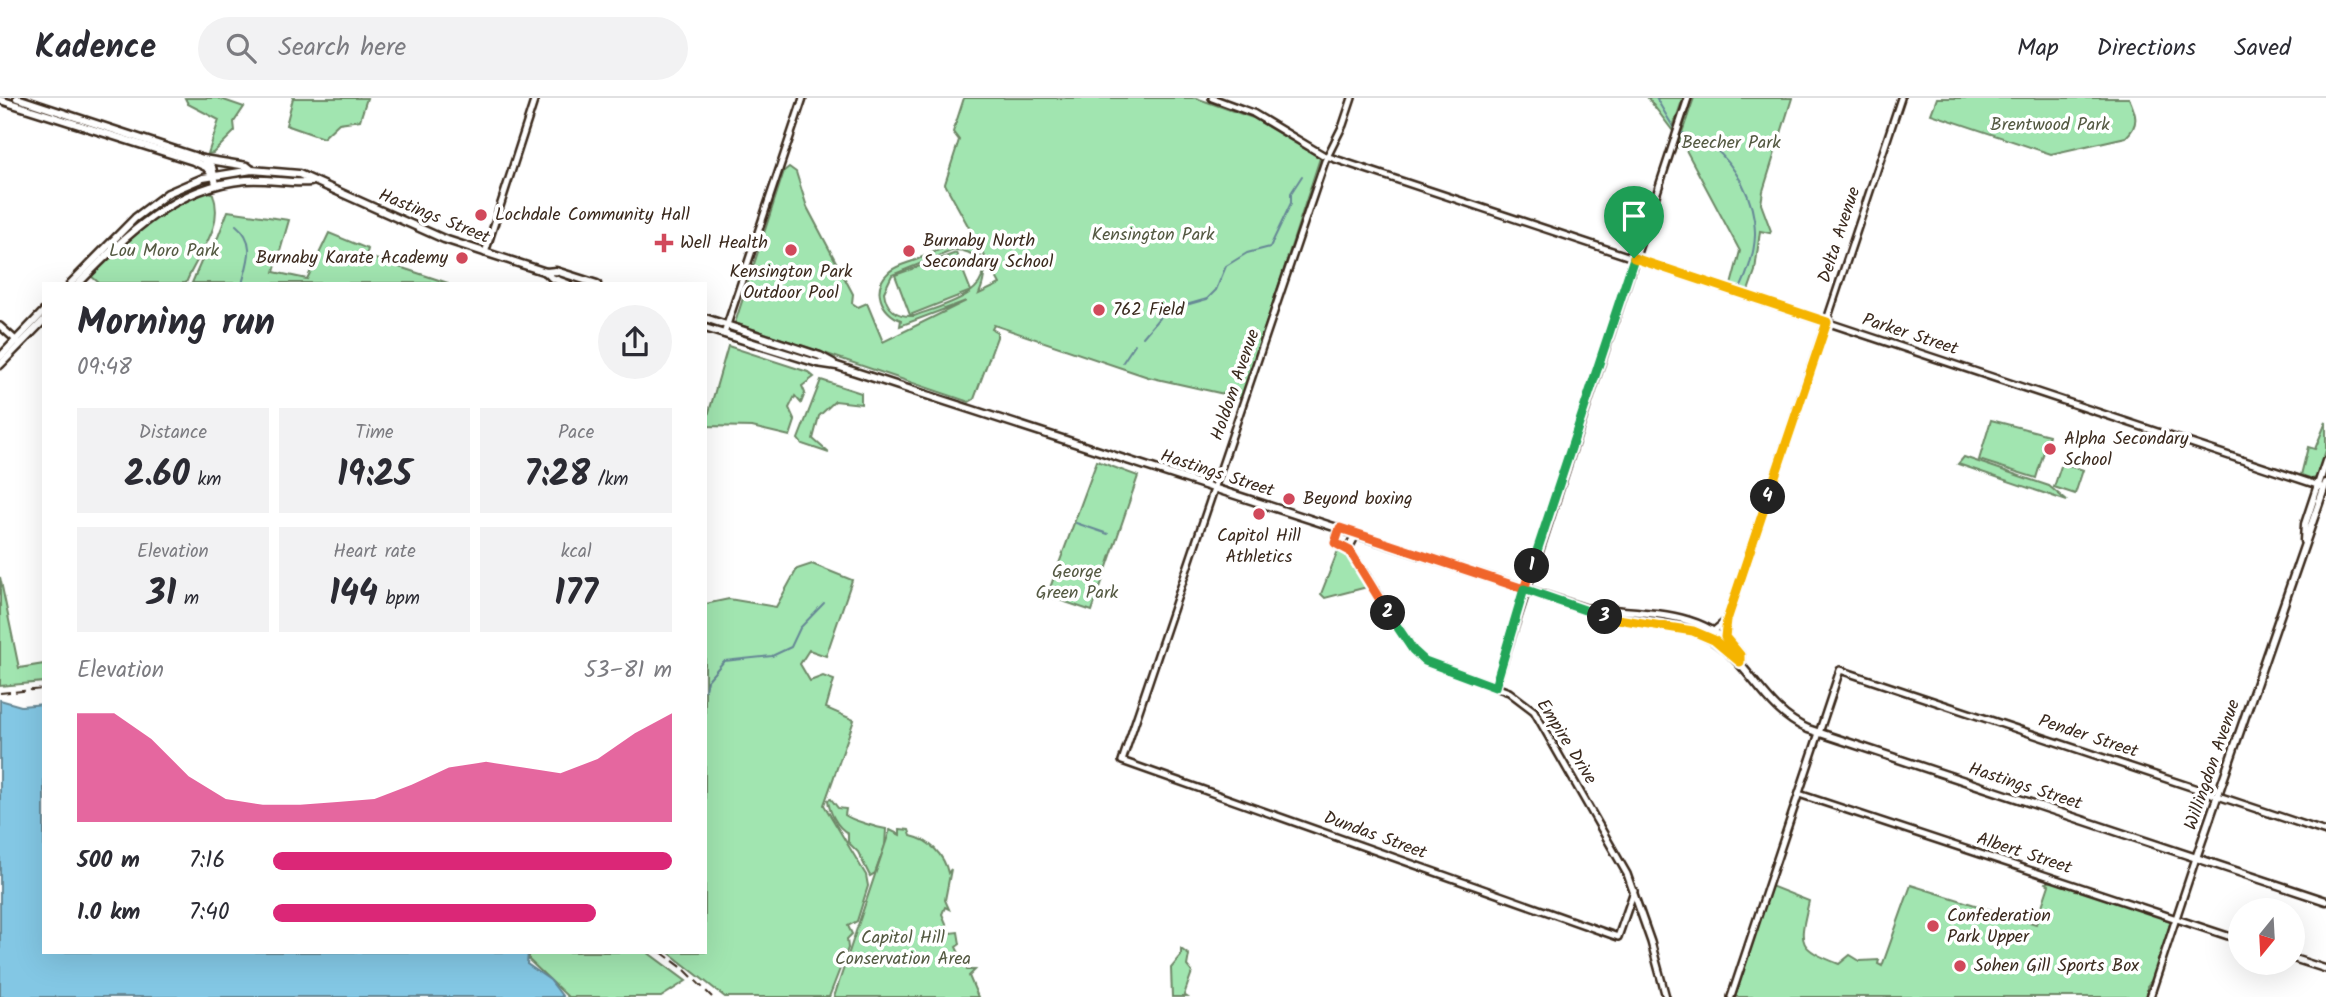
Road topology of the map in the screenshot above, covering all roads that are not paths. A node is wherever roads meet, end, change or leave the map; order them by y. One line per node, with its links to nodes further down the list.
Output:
1 (17, 98): 10 (main road)
2 (535, 98): 15 (street)
3 (803, 98): 26 (street)
4 (1212, 98): 9 (street, Parker Street)
5 (1352, 98): 9 (street, Holdom Avenue)
6 (1688, 98): 16 (street)
7 (1901, 98): 25 (street, Delta Avenue)
8 (0, 100): 12 (main road)
9 (1326, 156): 16 (street, Parker Street); 36 (street, Holdom Avenue)
10 (203, 159): 11 (main road); 12 (main road)
11 (252, 170): 12 (main road, Hastings Street); 13 (main road, Hastings Street)
12 (214, 177): 14 (main road); 18 (main road, Hastings Street)
13 (313, 182): 14 (main road, Hastings Street); 15 (main road, Hastings Street)
14 (216, 184): 19 (main road, Hastings Street)
15 (485, 253): 17 (main road, Hastings Street)
16 (1634, 258): 25 (street, Parker Street); 40 (street)
17 (546, 272): 20 (main road, Hastings Street); 21 (main road, Hastings Street)
18 (72, 282)
19 (80, 282)
20 (563, 282)
21 (591, 282)
22 (42, 313): 30 (main road)
23 (707, 319): 26 (main road, Hastings Street)
24 (42, 322): 30 (main road)
25 (1827, 322): 35 (street, Parker Street); 42 (street, Delta Avenue)
26 (727, 325): 29 (street); 33 (main road, Hastings Street)
27 (0, 326): 30 (street)
28 (707, 329): 29 (main road, Hastings Street)
29 (724, 334): 33 (main road, Hastings Street)
30 (18, 342): 31 (main road); 32 (main road)
31 (0, 357)
32 (0, 365)
33 (837, 366): 36 (main road, Hastings Street)
34 (2326, 461): 35 (main road, Willingdon Avenue)
35 (2323, 486): 50 (main road, Willingdon Avenue)
36 (1216, 489): 37 (main road, Hastings Street); 48 (street, Holdom Avenue)
37 (1340, 528): 38 (main road, Hastings Street); 39 (street)
38 (1356, 534): 39 (main road); 40 (main road, Hastings Street)
39 (1348, 549): 46 (street, Empire Drive)
40 (1524, 589): 41 (main road, Hastings Street); 46 (street)
41 (1587, 610): 43 (main road, Hastings Street); 45 (main road, Hastings Street)
42 (1727, 620): 43 (street, Delta Avenue); 44 (street, Delta Avenue)
43 (1716, 630): 44 (main road, Hastings Street)
44 (1725, 637): 45 (main road, Hastings Street)
45 (1740, 662): 47 (main road, Hastings Street)
46 (1495, 687): 53 (street, Empire Drive)
47 (1820, 734): 49 (street); 50 (street, Pender Street); 52 (main road, Hastings Street)
48 (1122, 761): 53 (street, Dundas Street)
49 (1799, 794): 55 (street, Albert Street); 60 (street)
50 (2218, 795): 51 (street, Pender Street); 52 (main road, Willingdon Avenue)
51 (2326, 832)
52 (2196, 858): 54 (main road, Hastings Street); 55 (street, Willingdon Avenue)
53 (1634, 891): 59 (street, Empire Drive)
54 (2326, 901)
55 (2177, 919): 56 (street, Albert Street); 61 (street, Willingdon Avenue)
56 (2228, 936)
57 (2305, 962): 58 (street)
58 (2326, 969)
59 (1666, 997)
60 (1731, 997)
61 (2150, 997)

